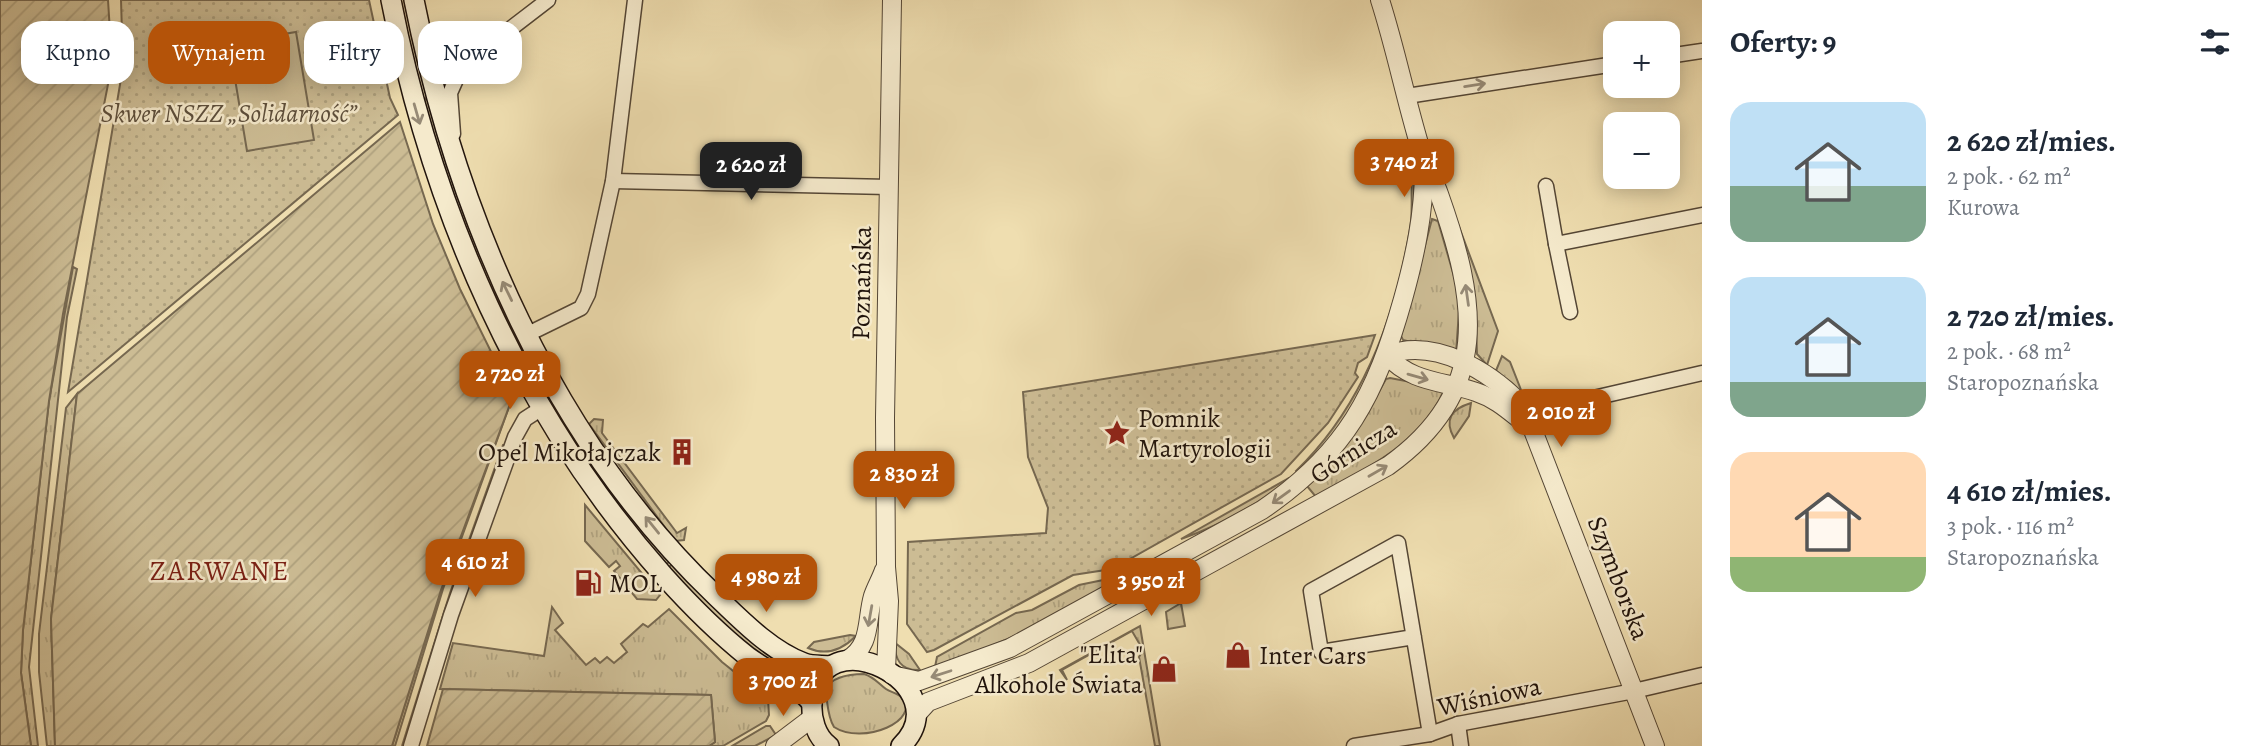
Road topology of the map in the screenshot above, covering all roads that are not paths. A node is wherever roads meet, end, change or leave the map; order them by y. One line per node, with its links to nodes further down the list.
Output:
1 (391, 0): 24 (main road, one-way to 24)
2 (414, 0): 11 (main road)
3 (548, 0): 11 (street)
4 (635, 0): 13 (street)
5 (892, 0): 15 (street, Poznańska)
6 (1380, 0): 10 (street)
7 (1702, 51): 8 (street)
8 (1680, 54)
9 (1603, 66): 10 (street, one-way to 9)
10 (1407, 96): 12 (street)
11 (455, 160): 19 (main road, one-way to 11)
12 (1424, 162): 20 (street); 21 (street, one-way to 12)
13 (613, 181): 15 (street); 19 (street)
14 (1546, 186): 17 (street)
15 (889, 187): 26 (street, Poznańska)
16 (1702, 215): 17 (street)
17 (1556, 244): 18 (street)
18 (1570, 312)
19 (528, 334): 28 (main road, one-way to 19)
20 (1387, 355): 21 (street); 23 (street, one-way to 23); 29 (street, Górnicza, one-way to 29)
21 (1464, 362): 23 (street, Górnicza); 25 (street, Szymborska)
22 (1702, 373): 25 (street)
23 (1456, 386): 25 (street); 33 (street, Górnicza, one-way to 23)
24 (542, 408): 32 (main road); 36 (street)
25 (1527, 422): 31 (street, Szymborska)
26 (886, 567): 28 (street, Poznańska, one-way to 28); 29 (street, Poznańska)
27 (1414, 637): 27 (street); 35 (street)
28 (839, 663): 29 (main road); 32 (main road)
29 (889, 672): 33 (main road)
30 (1702, 675): 31 (street, Wiśniowa)
31 (1634, 691): 34 (street, Wiśniowa); 42 (street, Szymborska)
32 (812, 710): 37 (street); 38 (main road)
33 (918, 713): 39 (main road)
34 (1458, 724): 35 (street, Wiśniowa); 41 (street)
35 (1430, 734): 40 (street, Wiśniowa)
36 (411, 746)
37 (775, 746)
38 (829, 746)
39 (901, 746)
40 (1354, 746)
41 (1461, 746)
42 (1655, 746)

